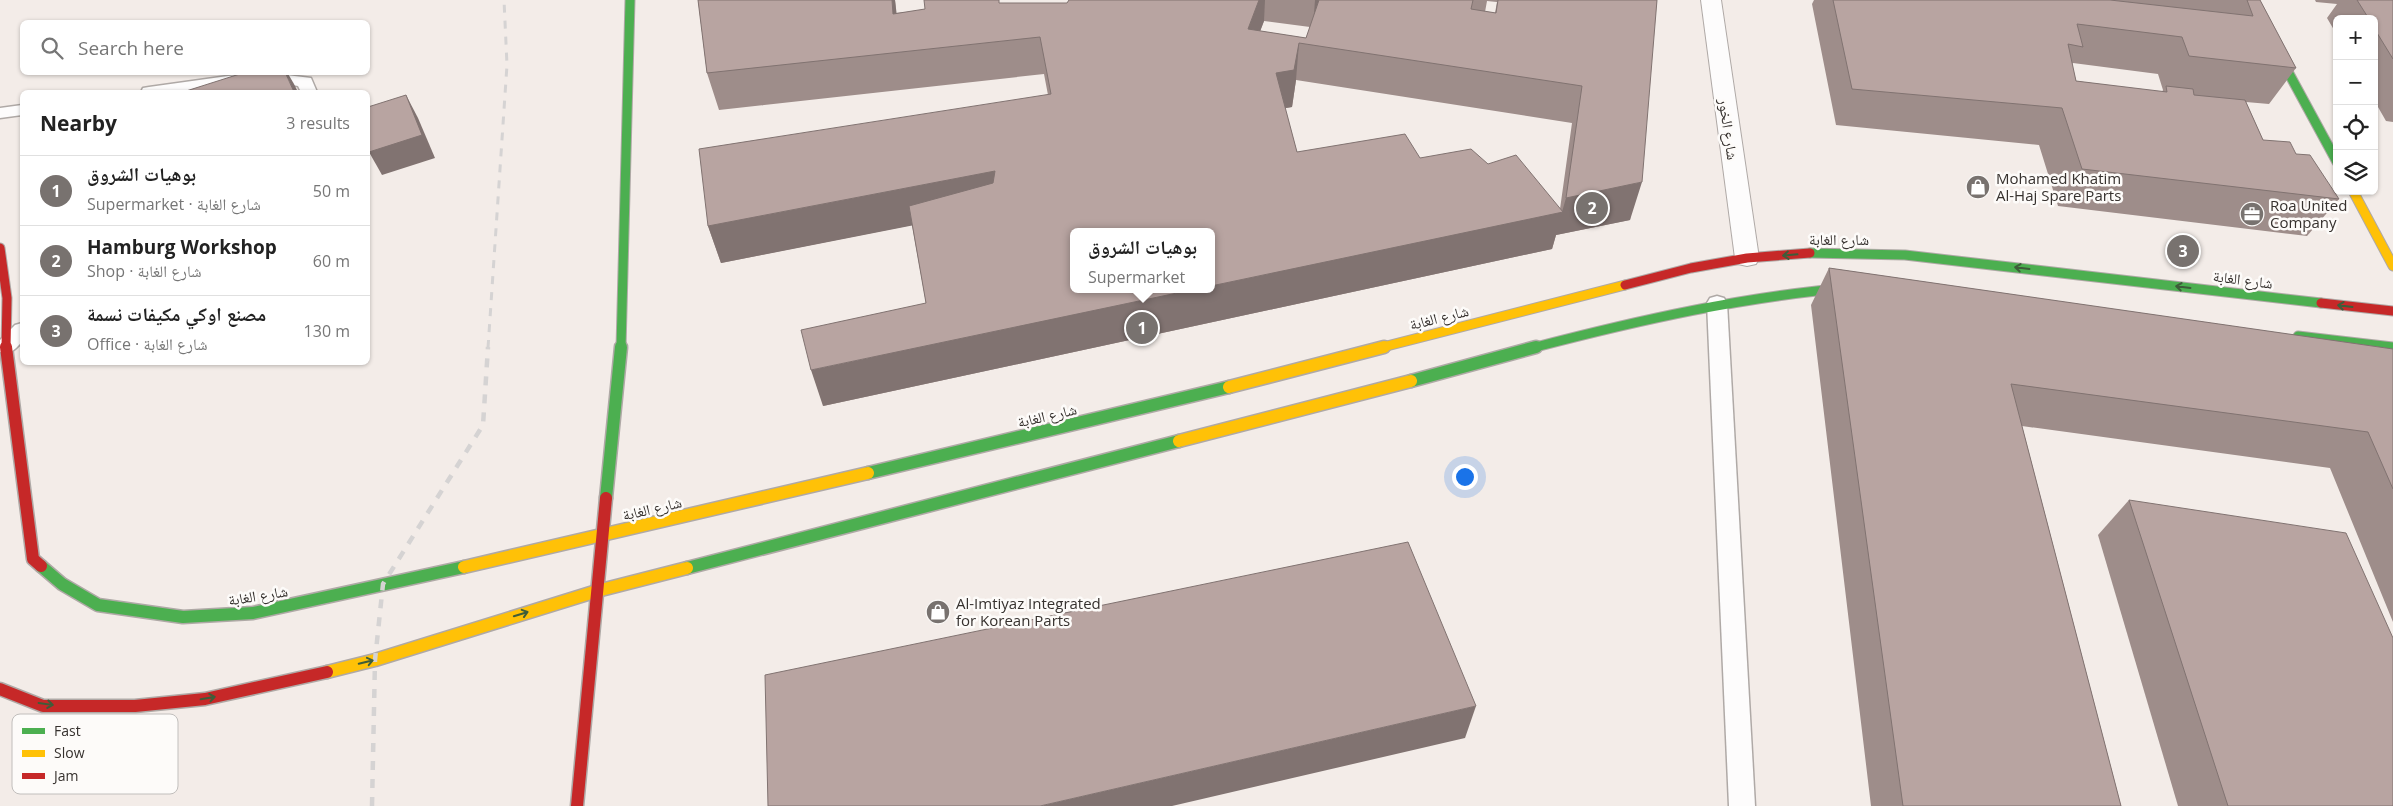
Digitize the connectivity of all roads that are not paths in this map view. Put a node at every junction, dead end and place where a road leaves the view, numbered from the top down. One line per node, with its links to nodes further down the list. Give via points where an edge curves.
1 (630, 0): 20 (main road, via 622,336)
2 (1711, 0): 11 (street, شارع الخور)
3 (2249, 0): 8 (main road)
4 (165, 90): 5 (lane, via 263,77 305,82)
5 (308, 90)
6 (20, 110): 7 (lane)
7 (0, 113)
8 (2333, 155)
9 (2354, 195): 12 (main road)
10 (0, 248): 18 (main road, شارع الغابة, via 7,298)
11 (1747, 258): 15 (main road, شارع الغابة, one-way to 11, via 1905,255 1830,252); 20 (main road, شارع الغابة, via 1691,268 1189,397)
12 (2393, 266)
13 (1867, 287): 14 (main road, via 1816,288)
14 (1717, 303): 21 (main road); 24 (lane)
15 (2393, 311)
16 (20, 332): 18 (lane)
17 (2285, 334): 19 (main road)
18 (6, 346): 20 (main road, شارع الغابة, via 33,559 62,584 98,605 183,617 253,613)
19 (2393, 348)
20 (602, 535): 21 (main road)
21 (597, 591): 22 (main road, one-way to 21, via 43,706 134,706 205,699 375,660); 23 (main road)
22 (0, 689)
23 (577, 806)
24 (1742, 806)

